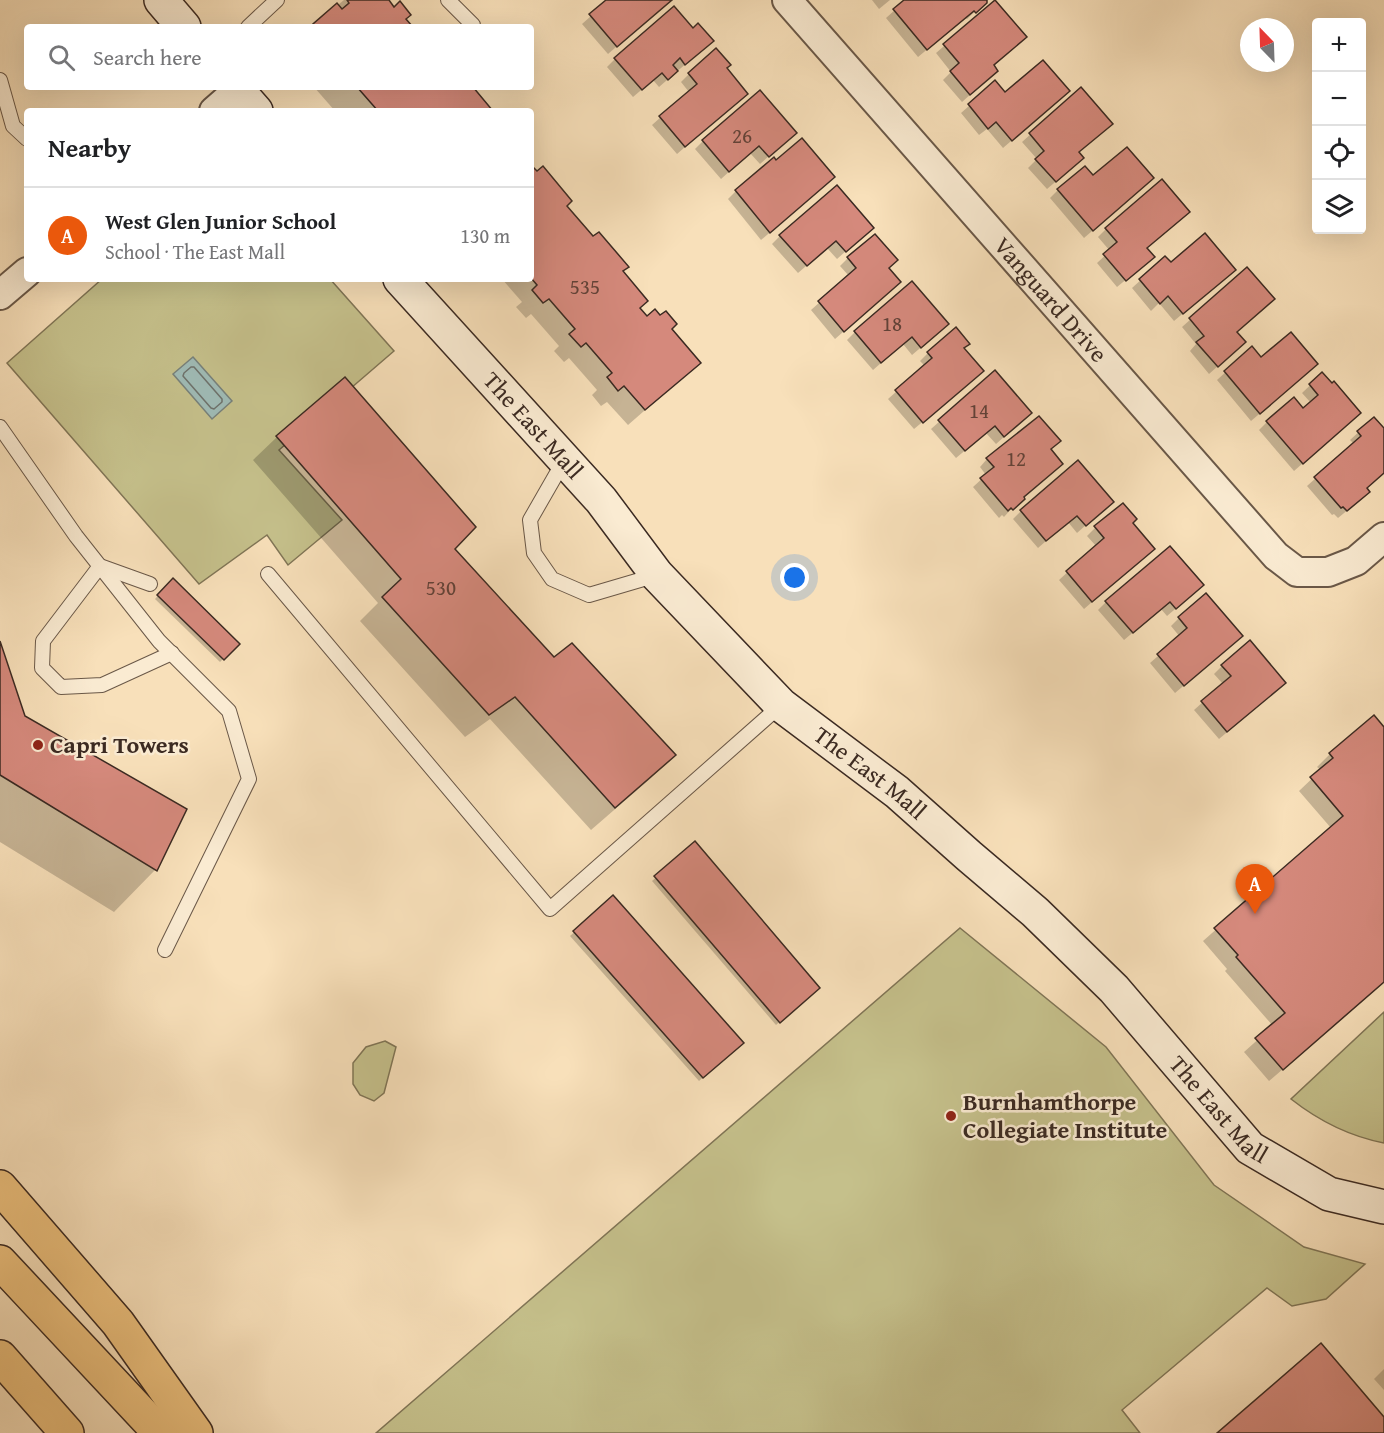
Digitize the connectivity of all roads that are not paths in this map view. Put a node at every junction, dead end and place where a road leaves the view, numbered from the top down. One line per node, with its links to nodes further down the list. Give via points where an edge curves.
1 (161, 0): 5 (main road)
2 (278, 0): 6 (lane)
3 (448, 0): 7 (lane)
4 (787, 0): 16 (street, Vanguard Drive, via 1276,556 1297,572 1328,572 1356,561)
5 (181, 24)
6 (251, 24)
7 (472, 24)
8 (0, 80): 9 (lane)
9 (7, 129): 10 (lane)
10 (24, 138)
11 (24, 275): 13 (street)
12 (403, 282): 15 (main road, The East Mall)
13 (0, 295)
14 (0, 427): 17 (lane)
15 (565, 459): 19 (main road, The East Mall); 19 (lane, via 530,520 534,553 552,579 589,595)
16 (1384, 537)
17 (100, 566): 20 (lane); 21 (lane); 21 (lane, via 43,641 42,668 61,687 102,685)
18 (267, 574): 22 (lane, via 550,909)
19 (657, 575): 22 (main road, The East Mall)
20 (150, 584)
21 (172, 653): 23 (lane, via 229,711 249,779)
22 (782, 705): 25 (main road, The East Mall, via 897,792 1035,912 1114,989 1250,1148 1329,1194)
23 (165, 950)
24 (0, 1187): 30 (highway, via 118,1323)
25 (1384, 1207)
26 (0, 1262): 29 (highway)
27 (0, 1357): 28 (highway)
28 (67, 1433)
29 (160, 1433)
30 (196, 1433)

